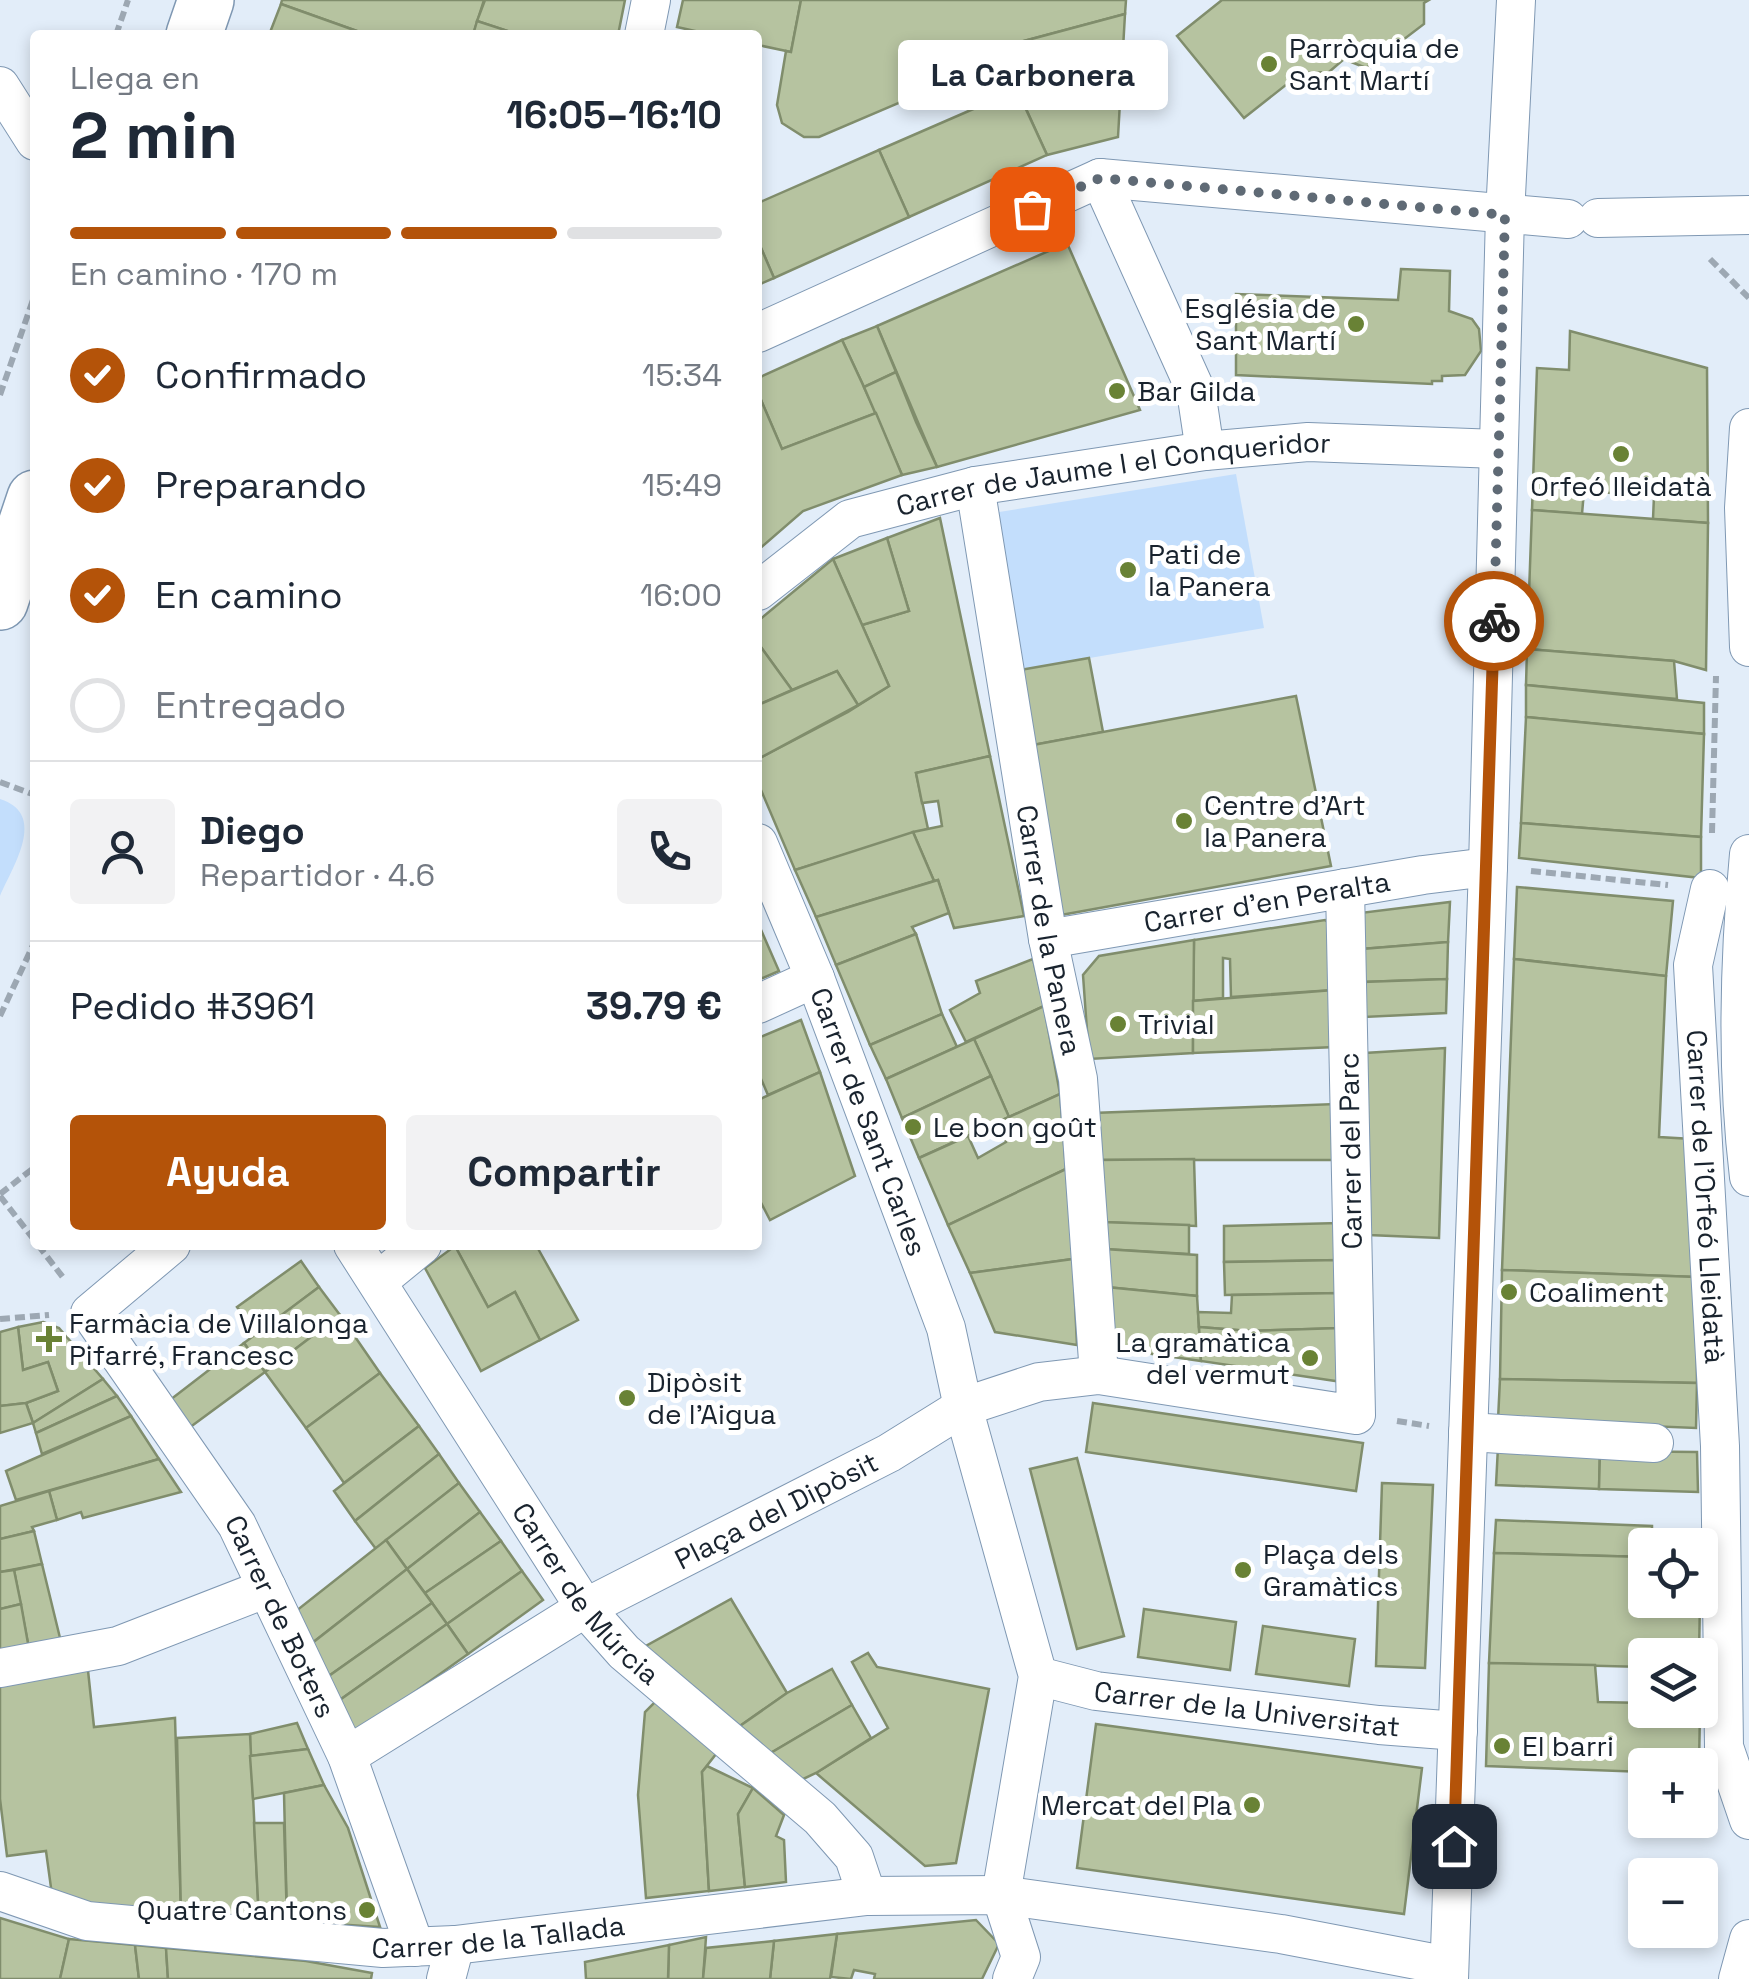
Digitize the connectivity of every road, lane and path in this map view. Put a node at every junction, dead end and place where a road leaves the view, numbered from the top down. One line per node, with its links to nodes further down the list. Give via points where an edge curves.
1 (128, 0): 5 (path)
2 (206, 0): 6 (main road)
3 (651, 0): 7 (street)
4 (1516, 0): 12 (street)
5 (118, 30)
6 (196, 30)
7 (645, 30)
8 (0, 86): 9 (street)
9 (30, 133)
10 (1100, 178): 12 (street); 14 (street); 18 (street, via 1196,391)
11 (1749, 214): 12 (street)
12 (1505, 215): 17 (street)
13 (30, 308): 15 (path)
14 (762, 332)
15 (0, 395)
16 (1749, 428): 23 (street)
17 (1498, 449): 18 (street, Carrer de Jaume I el Conqueridor, via 1308,442); 28 (street)
18 (1205, 451): 19 (street, Carrer de Jaume I el Conqueridor)
19 (975, 486): 21 (street, Carrer de Jaume I el Conqueridor, via 850,519); 31 (street, Carrer de la Panera)
20 (30, 513): 22 (main road)
21 (762, 589)
22 (0, 602)
23 (1733, 654): 30 (path)
24 (0, 782): 25 (path)
25 (30, 792)
26 (762, 852): 33 (street, Carrer de Sant Carles)
27 (1749, 854): 37 (street, via 1740,1101)
28 (1488, 867): 29 (street, Carrer d'en Peralta); 30 (path); 47 (street)
29 (1345, 888): 31 (street, Carrer d'en Peralta); 46 (street, Carrer del Parc)
30 (1710, 889): 55 (street, Carrer de l'Orfeó Lleidatà, via 1693,965 1720,1446 1724,1746)
31 (1048, 939): 44 (street, Carrer de la Panera, via 1078,1079)
32 (30, 952): 35 (path)
33 (815, 978): 34 (street); 45 (street, Carrer de Sant Carles, via 946,1328)
34 (762, 1002)
35 (0, 1016)
36 (30, 1171): 38 (path)
37 (1749, 1177)
38 (0, 1195): 39 (path)
39 (30, 1234)
40 (165, 1250): 49 (street, Carrer de Boters, via 90,1312 238,1525)
41 (356, 1250): 43 (street, Carrer de Múrcia)
42 (416, 1250): 43 (street)
43 (378, 1281): 50 (street, Carrer de Múrcia)
44 (1099, 1375): 45 (street, via 1039,1382); 46 (street)
45 (963, 1407): 50 (street, Plaça del Dipòsit, via 889,1453); 52 (street)
46 (1356, 1415): 47 (path)
47 (1468, 1432): 48 (street); 53 (street)
48 (1654, 1443)
49 (267, 1588): 51 (street, via 118,1646); 54 (street, Carrer de Boters)
50 (585, 1608): 54 (street, Plaça del Dipòsit); 57 (street, Carrer de Múrcia, via 624,1652 820,1818 854,1857)
51 (0, 1668)
52 (1038, 1676): 53 (street, Carrer de la Universitat, via 1096,1691); 58 (street)
53 (1458, 1730): 62 (street)
54 (347, 1756): 60 (street, Carrer de Boters)
55 (1749, 1820)
56 (0, 1892): 60 (street, Carrer de la Tallada, via 86,1921)
57 (868, 1896): 58 (street, Carrer de la Tallada); 61 (street, Carrer de la Tallada)
58 (1001, 1896): 62 (street, via 1281,1934); 63 (street, via 1021,1957)
59 (1749, 1939): 64 (street)
60 (415, 1948): 61 (street, Carrer de la Tallada)
61 (450, 1962)
62 (1448, 1973)
63 (1012, 1979)
64 (1738, 1979)

